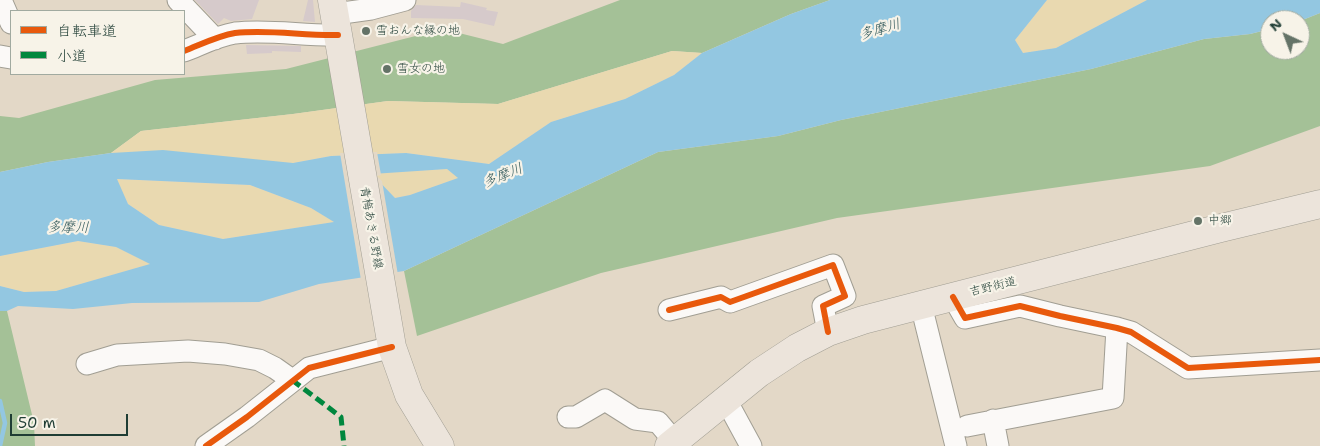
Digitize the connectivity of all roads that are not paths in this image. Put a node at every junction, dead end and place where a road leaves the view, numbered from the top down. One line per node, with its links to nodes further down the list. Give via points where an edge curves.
1 (0, 0): 4 (street)
2 (178, 0): 6 (street)
3 (405, 0): 5 (street)
4 (10, 21)
5 (337, 24): 6 (street, via 310,35 268,32); 14 (main road, 青梅あきる野線)
6 (215, 39): 7 (street)
7 (185, 51)
8 (1320, 204): 9 (main road, 吉野街道)
9 (953, 297): 10 (main road, 吉野街道); 12 (street, via 965,318 1020,306)
10 (921, 305): 13 (main road, 吉野街道); 26 (street)
11 (669, 310): 13 (street, via 721,297 730,302 833,265 845,296 823,306)
12 (1117, 328): 15 (street, via 1131,332 1188,368); 20 (street, via 1113,398)
13 (828, 332): 18 (main road, 吉野街道, via 759,373)
14 (392, 347): 17 (street, via 308,368); 24 (main road, 青梅あきる野線, via 409,395)
15 (1320, 360)
16 (87, 364): 17 (street, via 117,355 188,351 259,360)
17 (292, 380): 23 (street)
18 (726, 400): 22 (main road, 吉野街道); 25 (street)
19 (568, 418): 22 (street, via 576,417 605,400 635,419 658,422)
20 (993, 420): 21 (street); 27 (street)
21 (967, 426)
22 (671, 444)
23 (206, 446)
24 (440, 446)
25 (751, 446)
26 (956, 446)
27 (998, 446)

